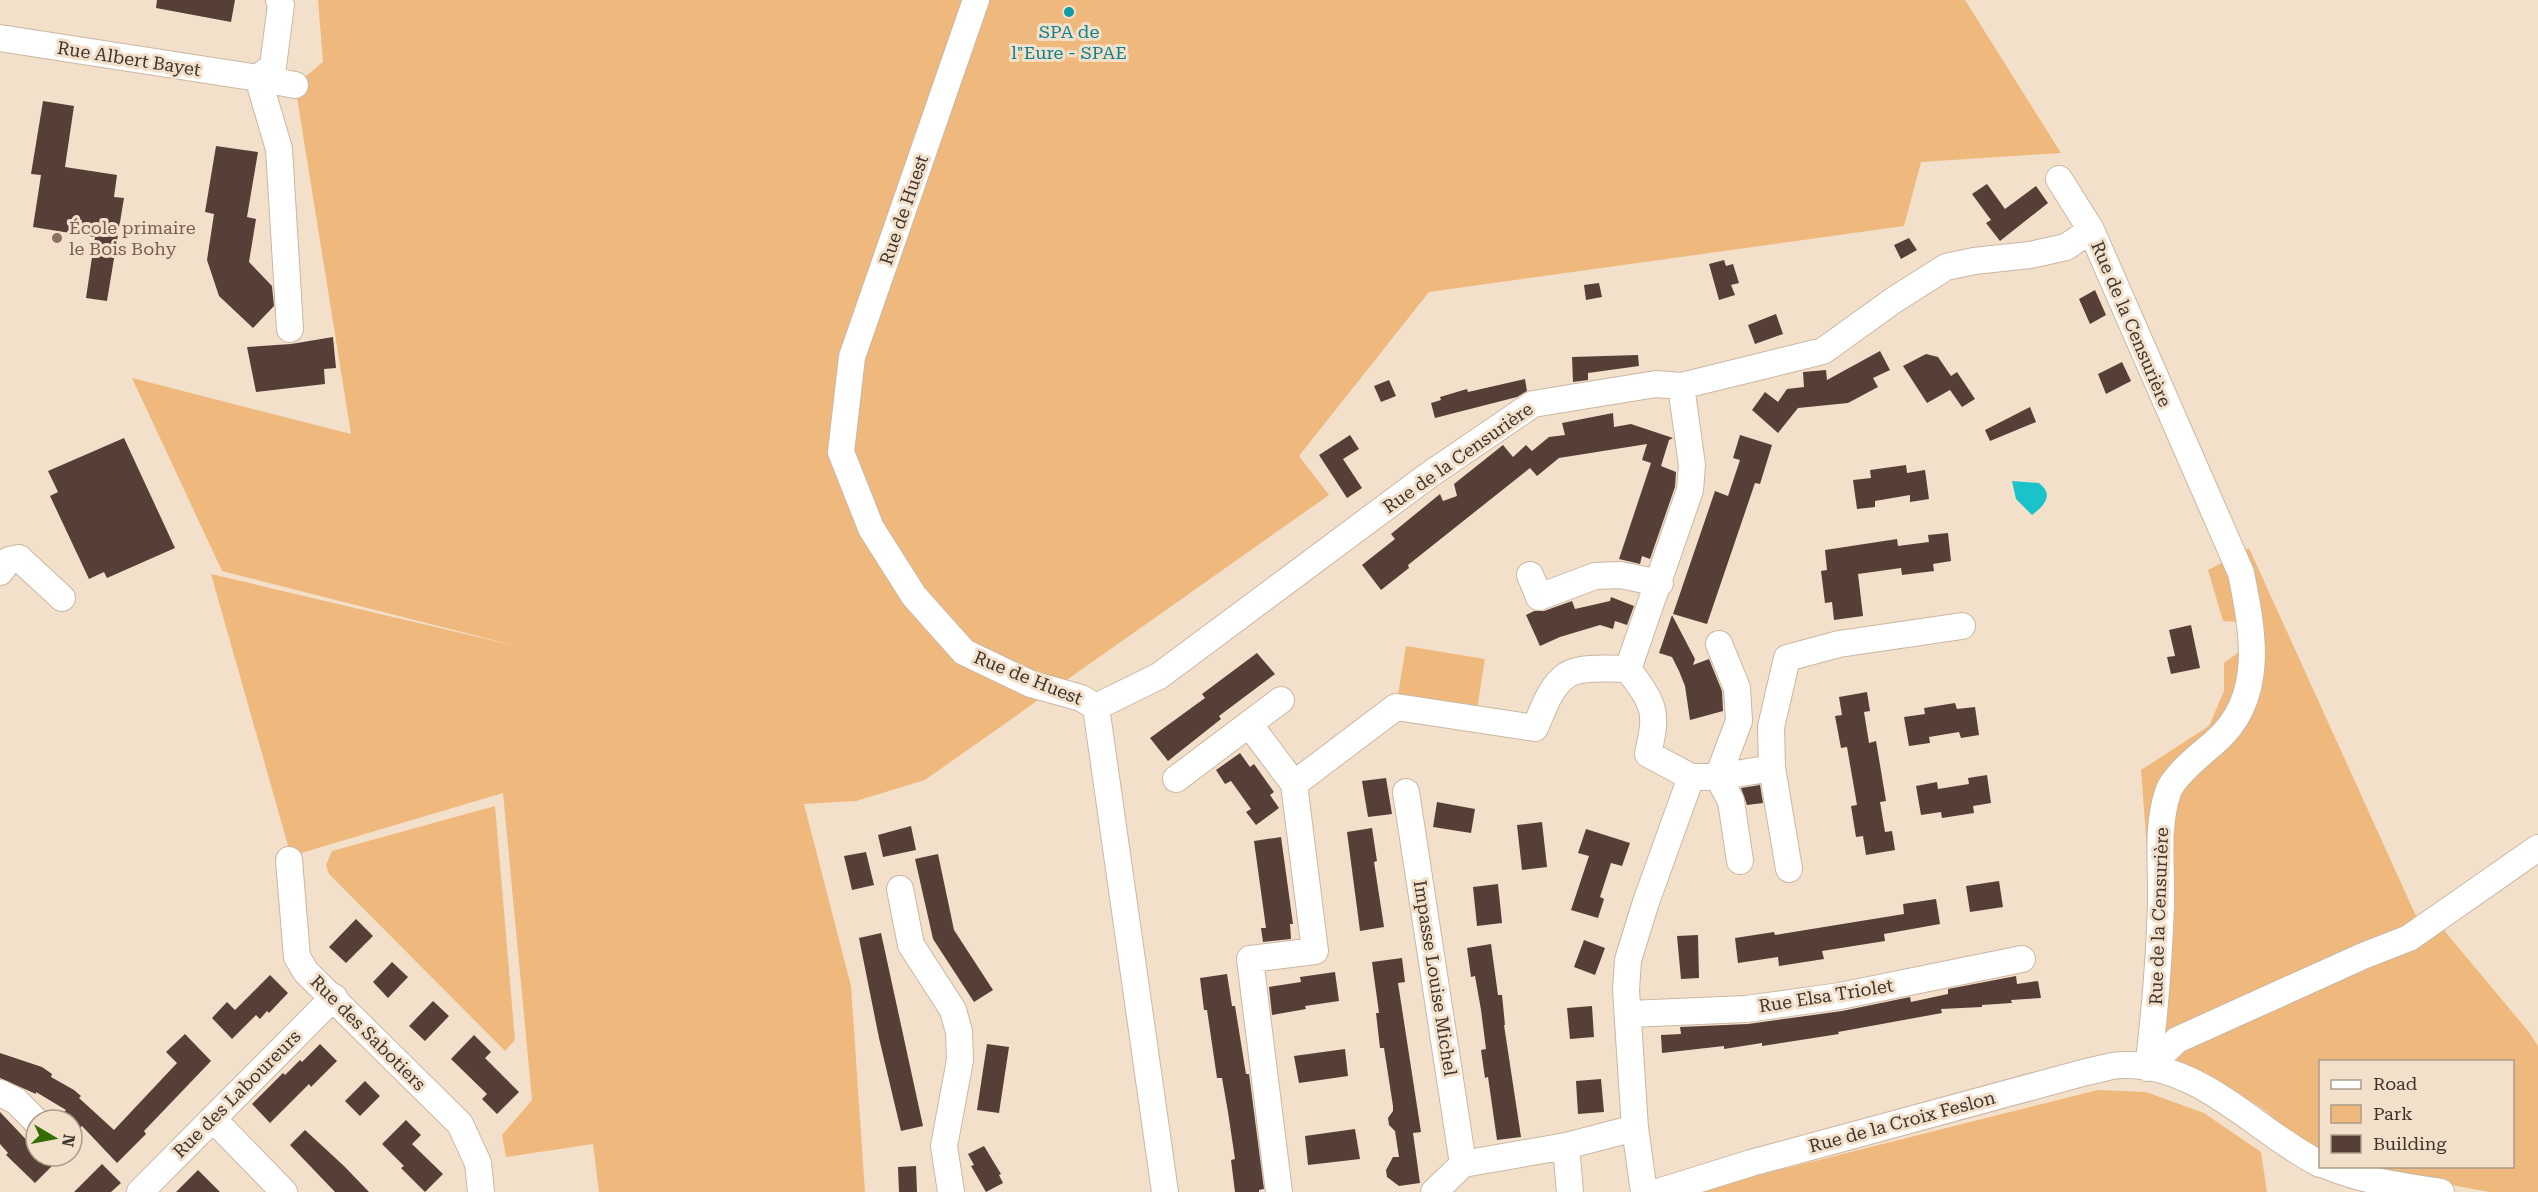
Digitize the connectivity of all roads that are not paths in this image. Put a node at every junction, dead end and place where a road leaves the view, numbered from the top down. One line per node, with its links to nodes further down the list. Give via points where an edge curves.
1 (279, 0): 4 (street, via 273,66)
2 (976, 0): 18 (street, Rue de Huest, via 852,357 841,452 871,528 914,596 964,652 1031,684 1081,698)
3 (0, 38): 4 (street, Rue Albert Bayet)
4 (258, 78): 5 (street, Rue Albert Bayet); 8 (street, via 279,149)
5 (295, 85)
6 (2059, 179): 7 (street)
7 (2091, 230): 9 (street, Rue de la Censurière, via 2066,247 1946,267 1822,351); 34 (street, Rue de la Censurière, via 2241,573 2250,624 2252,666 2247,697 2229,730 2191,763 2169,789 2160,831 2159,979)
8 (290, 329)
9 (1682, 386): 12 (street, via 1692,465 1690,490); 18 (street, Rue de la Censurière, via 1656,384 1533,404 1429,475 1159,676)
10 (0, 572): 13 (street, via 9,560 18,558)
11 (1530, 575): 12 (street, via 1539,597 1595,576 1620,575)
12 (1660, 583): 16 (street)
13 (62, 598)
14 (1962, 626): 20 (street, via 1839,644 1787,658 1771,727)
15 (1719, 644): 22 (street, via 1737,688 1739,721)
16 (1628, 669): 21 (street, via 1652,705 1654,726 1648,754); 24 (street, via 1599,668 1567,674 1547,697 1535,728 1396,707)
17 (1281, 700): 19 (street)
18 (1096, 707): 47 (street, Rue de Huest)
19 (1249, 724): 23 (street); 24 (street)
20 (1772, 768): 22 (street); 29 (street)
21 (1691, 777): 22 (street); 33 (street, via 1628,960)
22 (1718, 777): 28 (street, via 1731,801)
23 (1176, 779)
24 (1294, 784): 48 (street, via 1315,951 1250,959)
25 (1406, 792): 41 (street, Impasse Louise Michel)
26 (2538, 848): 34 (street, via 2409,938 2176,1040)
27 (289, 860): 32 (street, Rue des Sabotiers, via 297,957 306,972)
28 (1740, 861)
29 (1789, 869)
30 (900, 889): 46 (street, via 911,945 953,1010 959,1032 960,1060 944,1146)
31 (2022, 959): 33 (street, Rue Elsa Triolet, via 1840,996 1746,1009)
32 (334, 997): 37 (street, Rue des Laboureurs); 45 (street, Rue des Sabotiers, via 460,1124 478,1164)
33 (1629, 1014): 38 (street)
34 (2148, 1068): 40 (street, Rue de la Croix Feslon, via 2216,1093); 52 (street, Rue de la Croix Feslon, via 2122,1065 2086,1072)
35 (0, 1093): 36 (street)
36 (24, 1109)
37 (213, 1119): 43 (street, Rue des Laboureurs); 44 (street)
38 (1635, 1128): 39 (street); 51 (street)
39 (1566, 1146): 41 (street); 50 (street)
40 (2319, 1163)
41 (1463, 1164): 49 (street)
42 (2330, 1168): 53 (street, via 2378,1182)
43 (140, 1192)
44 (284, 1192)
45 (481, 1192)
46 (951, 1192)
47 (1166, 1192)
48 (1279, 1192)
49 (1434, 1192)
50 (1570, 1192)
51 (1644, 1192)
52 (1658, 1192)
53 (2441, 1192)

